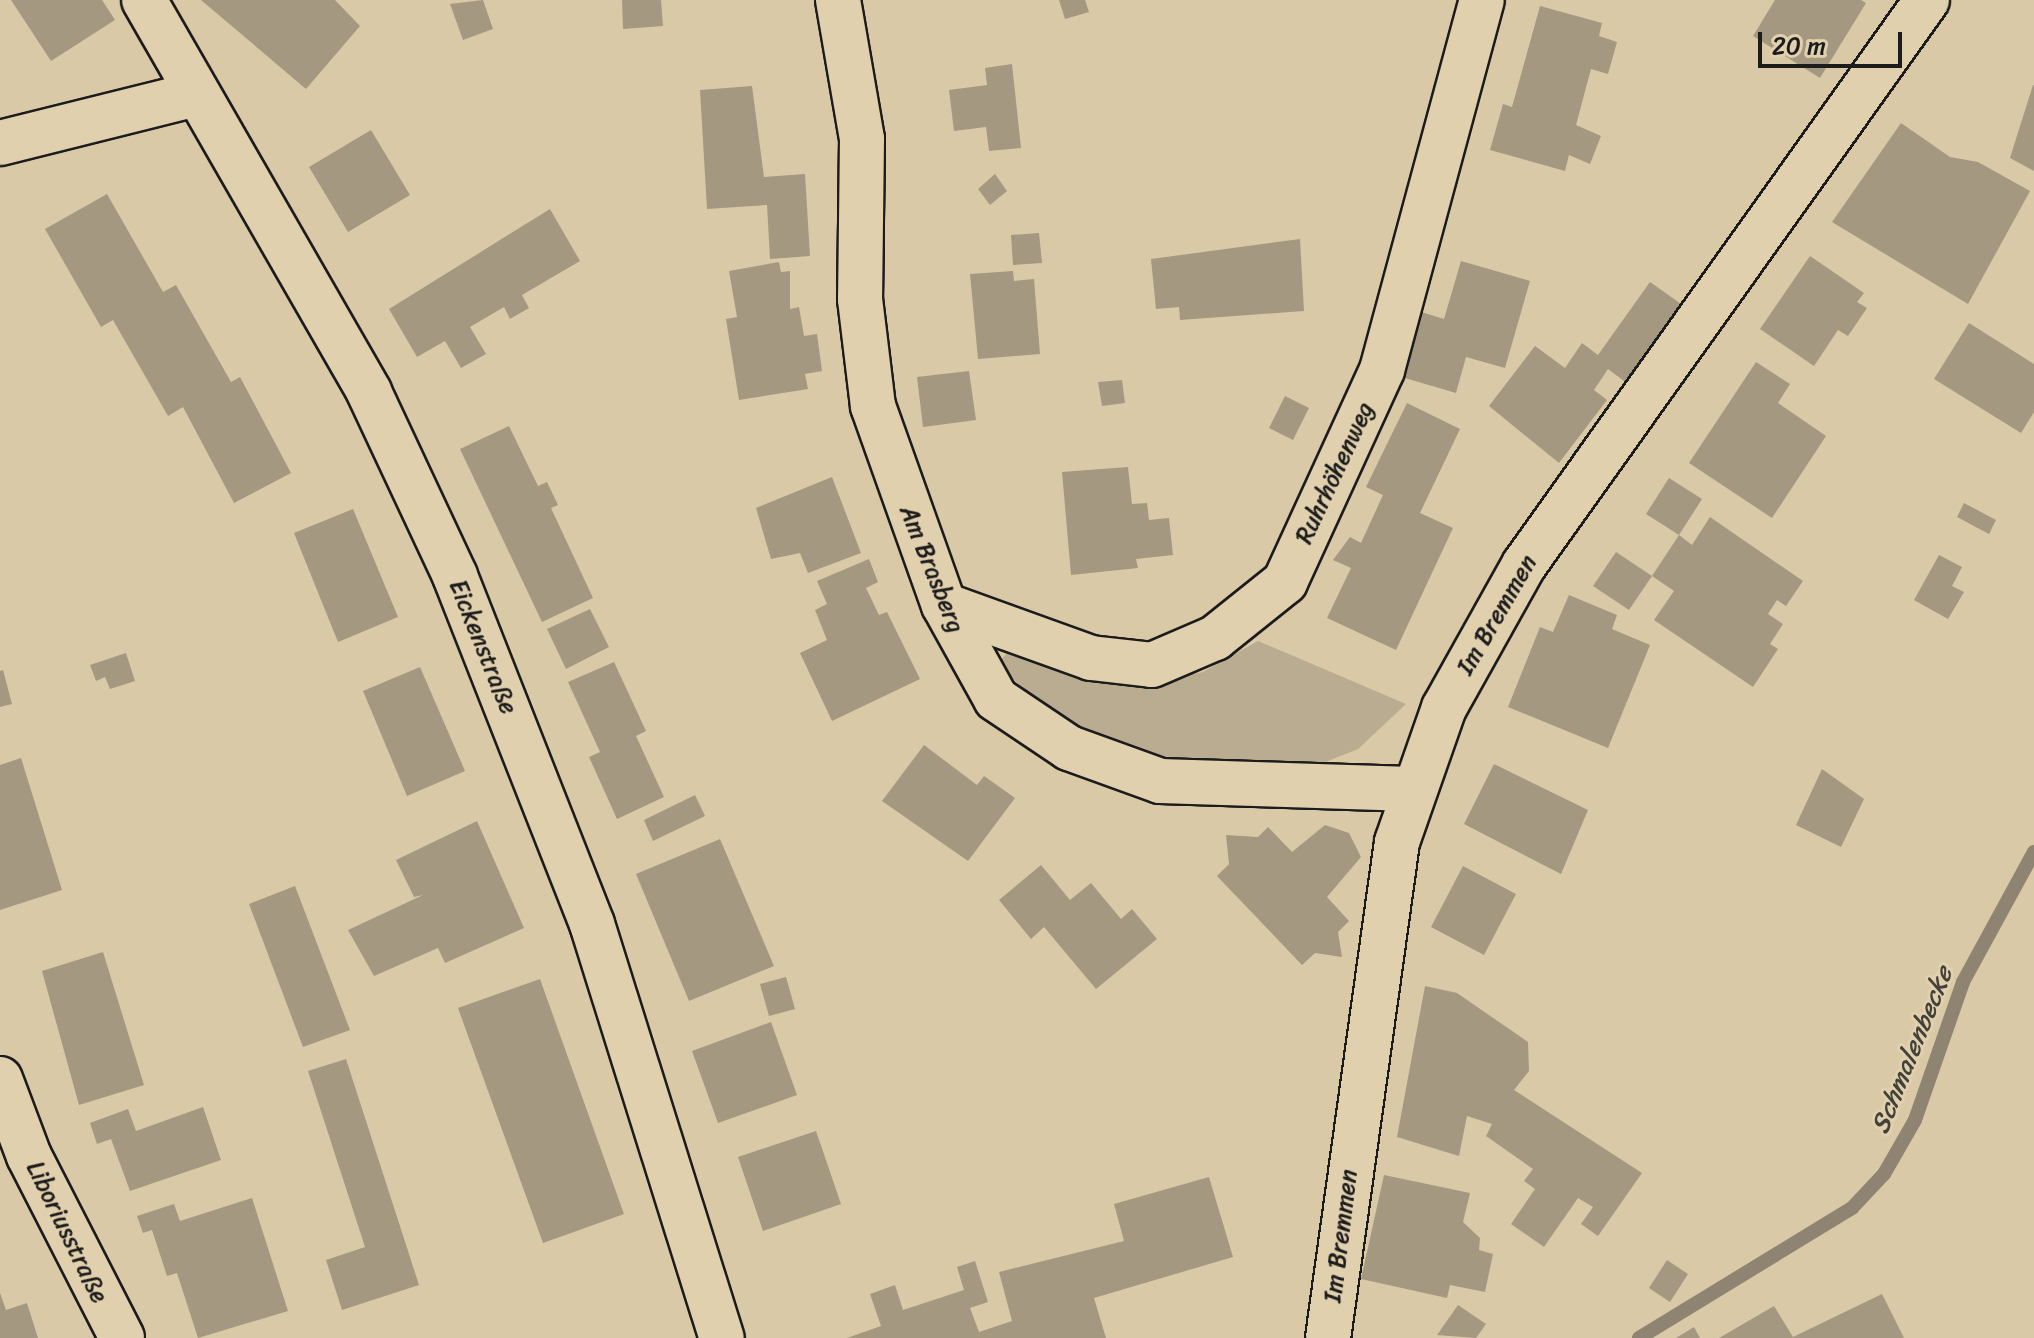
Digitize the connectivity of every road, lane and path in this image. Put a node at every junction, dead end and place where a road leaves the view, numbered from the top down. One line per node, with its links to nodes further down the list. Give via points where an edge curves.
1 (144, 0): 5 (street, Eickenstraße)
2 (838, 0): 7 (street, Am Brasberg, via 862,139 860,299 873,406)
3 (1482, 0): 7 (street, Ruhrhöhenweg, via 1382,370 1285,582 1215,638 1152,665 1091,658)
4 (1927, 0): 8 (street, Im Bremmen, via 1524,565 1444,708)
5 (192, 95): 6 (street); 11 (street, Eickenstraße, via 369,392 455,576 592,924)
6 (0, 143)
7 (944, 605): 8 (street, Am Brasberg, via 996,699 1031,727 1116,767 1206,785)
8 (1412, 789): 12 (street, Im Bremmen, via 1380,947)
9 (0, 1079): 10 (street, Liboriusstraße, via 29,1156)
10 (122, 1338)
11 (722, 1338)
12 (1328, 1338)

